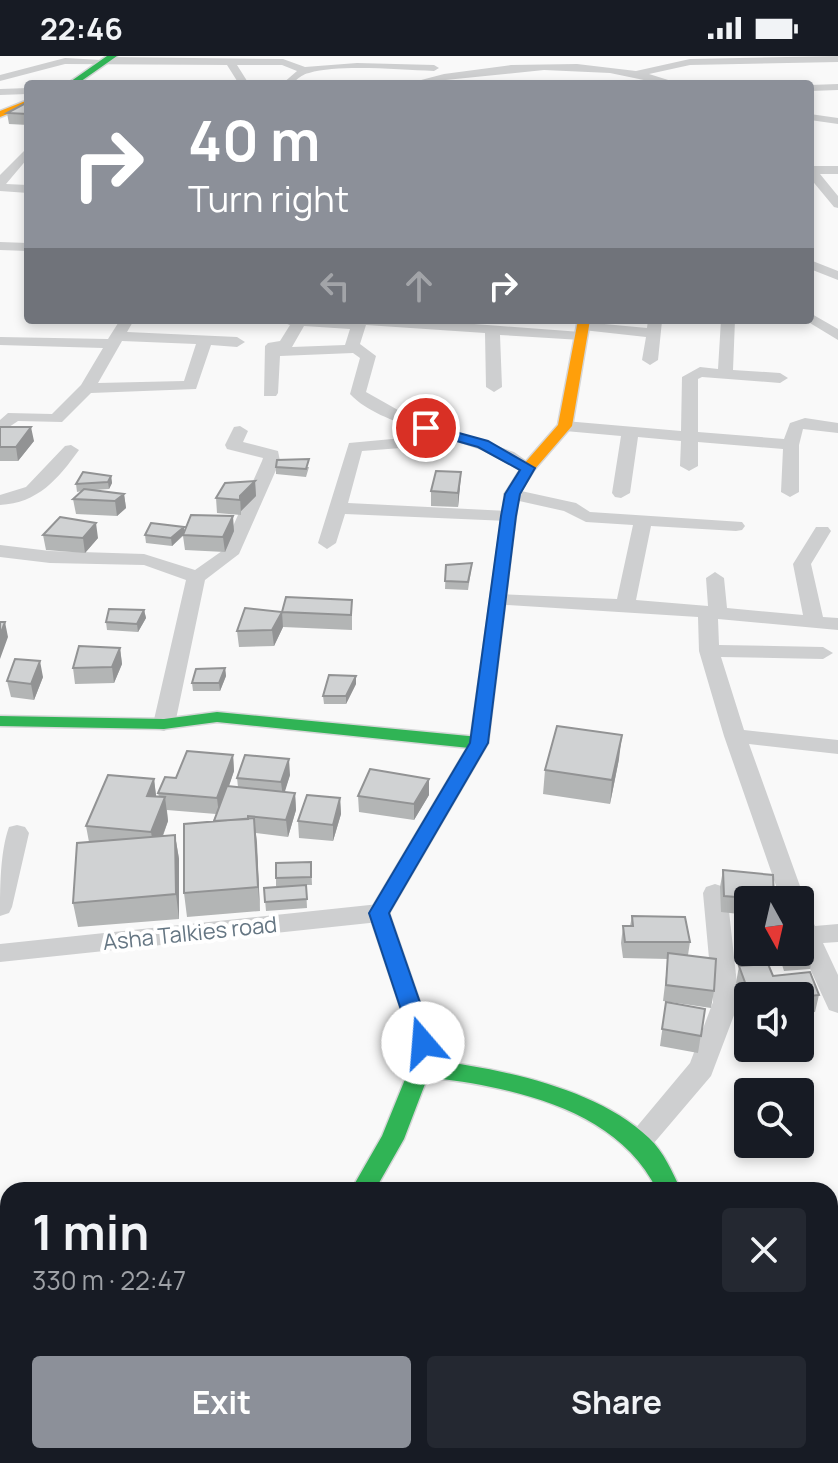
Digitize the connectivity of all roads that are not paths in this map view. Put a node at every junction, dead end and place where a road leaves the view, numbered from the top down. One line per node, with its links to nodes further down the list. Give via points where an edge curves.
1 (428, 56): 12 (street)
2 (462, 59): 10 (street)
3 (838, 59): 11 (street, via 822,64 690,62)
4 (108, 60): 7 (street); 13 (street, via 65,61); 14 (main road)
5 (357, 61): 9 (street); 12 (street)
6 (556, 61): 10 (street); 11 (street); 20 (street)
7 (230, 62): 8 (street); 15 (street)
8 (301, 64): 9 (street)
9 (330, 69): 16 (street); 17 (street)
10 (478, 71): 19 (street)
11 (638, 73): 21 (street)
12 (435, 74): 18 (street); 19 (street)
13 (0, 78)
14 (77, 80)
15 (241, 80)
16 (334, 80)
17 (393, 80)
18 (412, 80)
19 (458, 80)
20 (563, 80)
21 (662, 80)
22 (838, 87): 23 (street)
23 (814, 88)
24 (24, 91): 25 (street)
25 (0, 92)
26 (24, 105): 27 (main road)
27 (0, 114)
28 (814, 118): 29 (street)
29 (838, 121)
30 (24, 156): 34 (street)
31 (814, 170): 32 (street)
32 (838, 170)
33 (814, 175): 36 (street)
34 (0, 185): 35 (street)
35 (24, 188)
36 (838, 204)
37 (0, 246): 38 (street)
38 (24, 247)
39 (814, 266): 40 (street)
40 (838, 276)
41 (814, 320): 51 (street)
42 (125, 324): 52 (street)
43 (297, 324): 57 (street, via 285,346 273,346)
44 (344, 324): 47 (street)
45 (419, 324): 50 (street)
46 (728, 324): 59 (street)
47 (359, 325): 56 (street)
48 (655, 326): 49 (street); 58 (street)
49 (583, 327): 50 (street); 64 (main road)
50 (492, 329): 61 (street)
51 (838, 336)
52 (116, 340): 53 (street); 54 (street); 62 (street)
53 (0, 341)
54 (204, 342): 55 (street); 62 (street, via 190,386)
55 (237, 342)
56 (353, 349): 57 (street); 66 (street, via 368,356 358,394)
57 (273, 352): 63 (street)
58 (650, 360)
59 (725, 374): 60 (street); 70 (street, via 700,372 690,377)
60 (780, 378)
61 (494, 387)
62 (87, 388): 65 (street, via 56,419 14,416)
63 (270, 393)
64 (565, 426): 69 (street); 74 (main road)
65 (0, 428)
66 (426, 428): 74 (street, via 483,444); 79 (street, via 408,443 355,447)
67 (838, 428): 71 (street, via 801,423)
68 (240, 431): 86 (street, via 233,445 265,451 271,461 230,554)
69 (630, 432): 70 (street); 76 (street)
70 (689, 436): 71 (street); 73 (street)
71 (791, 445): 75 (street)
72 (71, 450): 78 (street, via 40,488)
73 (689, 466)
74 (528, 468): 77 (main road)
75 (790, 492)
76 (621, 493)
77 (512, 494): 80 (main road); 81 (street, via 570,507 586,517)
78 (0, 500)
79 (339, 508): 80 (street); 84 (street)
80 (508, 516): 88 (main road)
81 (643, 520): 82 (street); 89 (street)
82 (736, 526)
83 (822, 531): 91 (street, via 802,564)
84 (327, 543)
85 (0, 551): 86 (street, via 128,558 179,567)
86 (196, 578): 96 (street)
87 (715, 578): 90 (street)
88 (499, 600): 89 (street); 98 (main road)
89 (625, 605): 90 (street)
90 (713, 613): 91 (street); 93 (street)
91 (814, 622): 92 (street)
92 (838, 624)
93 (709, 651): 94 (street); 97 (street)
94 (823, 653)
95 (0, 721): 96 (main road)
96 (164, 724): 98 (main road, via 217,717)
97 (735, 736): 99 (street); 101 (street)
98 (479, 743): 104 (main road)
99 (838, 747)
100 (17, 833): 103 (street)
101 (788, 886)
102 (715, 893): 111 (street, via 726,1002 701,1068)
103 (0, 907)
104 (379, 913): 108 (street, Asha Talkies road); 110 (main road)
105 (814, 930): 106 (street)
106 (838, 933)
107 (814, 952): 109 (street)
108 (0, 953)
109 (838, 1003)
110 (432, 1069): 111 (main road, via 498,1080 556,1099); 112 (main road, via 416,1078 392,1139)
111 (638, 1142): 113 (main road)
112 (368, 1182)
113 (665, 1182)

